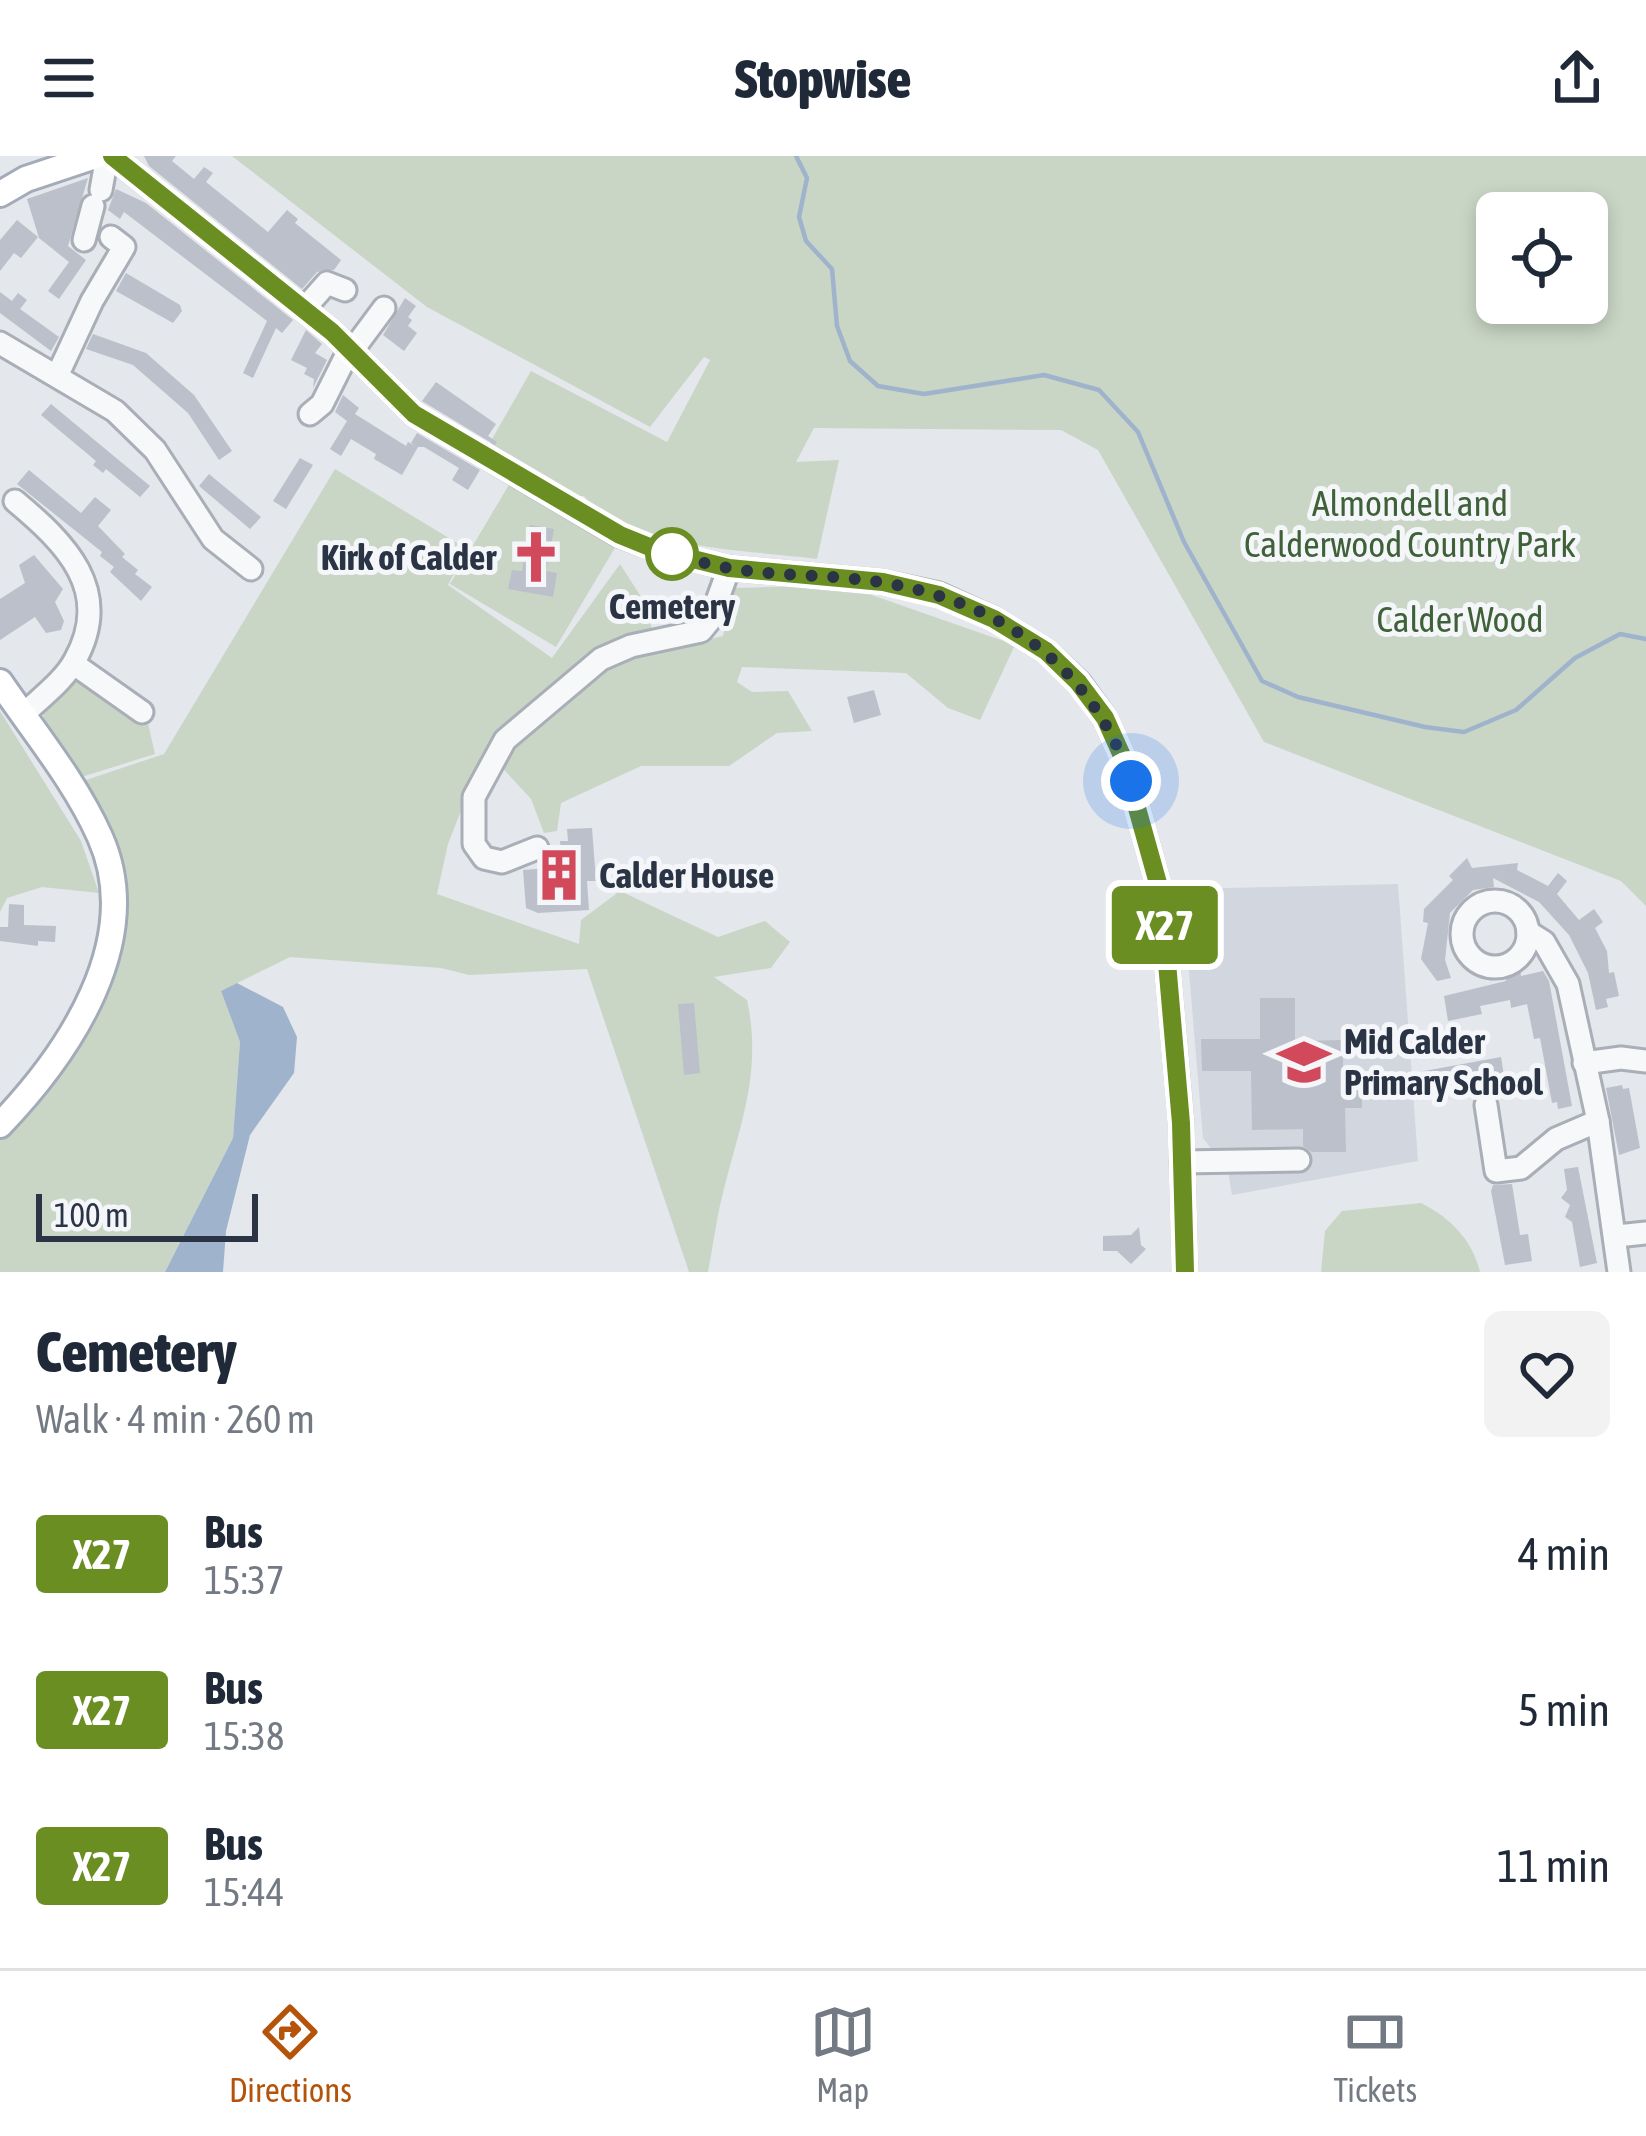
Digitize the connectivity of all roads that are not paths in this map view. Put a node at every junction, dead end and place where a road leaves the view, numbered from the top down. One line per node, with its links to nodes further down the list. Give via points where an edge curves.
1 (94, 156): 3 (main road)
2 (110, 156): 4 (street); 8 (street)
3 (0, 194)
4 (84, 240)
5 (122, 246): 11 (street, via 84,296)
6 (345, 290): 8 (street, via 327,283)
7 (384, 308): 10 (street)
8 (304, 309): 10 (street)
9 (0, 343): 11 (street)
10 (351, 350): 12 (street); 14 (street, via 414,414 585,516 657,550)
11 (58, 374): 15 (street, via 116,411 155,450 213,539)
12 (310, 414)
13 (20, 512): 16 (street, via 74,557 87,593 87,631)
14 (729, 568): 20 (street, via 701,631 601,658 505,740 474,797 474,844 484,858 502,862); 28 (street, via 939,595 1046,651 1078,682 1123,758 1161,894)
15 (251, 569)
16 (74, 664): 18 (street); 19 (street)
17 (0, 682): 19 (main road)
18 (142, 712)
19 (23, 715): 26 (main road, via 100,838 115,903 100,974 73,1031)
20 (536, 848)
21 (1528, 932): 23 (street, via 1544,941 1568,984)
22 (1646, 1061): 23 (street)
23 (1583, 1063): 25 (street)
24 (1486, 1105): 25 (street, via 1496,1172 1521,1168 1556,1139)
25 (1598, 1121): 30 (street)
26 (0, 1125)
27 (1298, 1160): 28 (street)
28 (1182, 1162): 31 (street)
29 (1646, 1233): 30 (street)
30 (1617, 1236): 32 (street)
31 (1185, 1272)
32 (1619, 1272)

